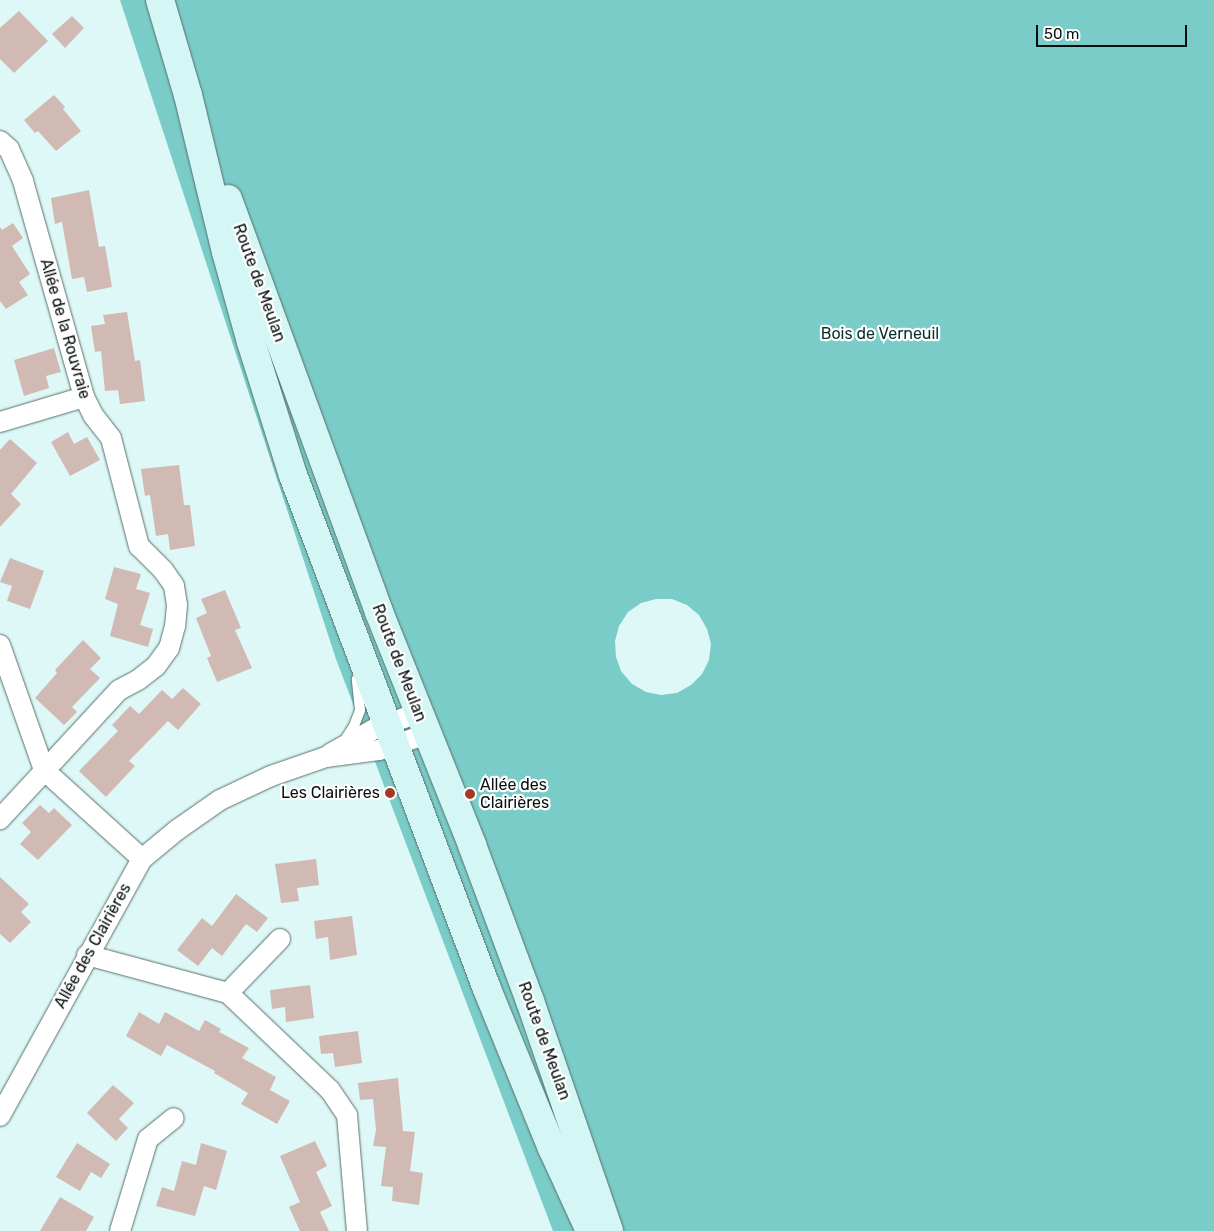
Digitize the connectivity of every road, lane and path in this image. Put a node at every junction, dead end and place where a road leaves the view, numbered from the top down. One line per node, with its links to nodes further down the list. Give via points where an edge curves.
1 (160, 0): 2 (main road, Route de Meulan)
2 (188, 95): 6 (main road, Route de Meulan, via 226,252 272,416); 8 (main road, Route de Meulan)
3 (0, 141): 4 (street, Allée de la Rouvraie, via 9,149 23,181)
4 (84, 397): 5 (street); 11 (street, Allée de la Rouvraie, via 92,415 111,438 139,546 174,586 177,605 175,626 168,648 156,666 119,690)
5 (0, 422)
6 (338, 597): 9 (main road, Route de Meulan); 10 (lane, via 361,702 354,726)
7 (0, 645): 11 (street)
8 (423, 723): 9 (street, Allée des Clairières); 22 (main road, Route de Meulan, via 530,1001)
9 (390, 734): 10 (street, Allée des Clairières); 21 (main road, Route de Meulan, via 518,1067)
10 (332, 753): 13 (street, Allée des Clairières, via 220,800)
11 (44, 770): 12 (street, Allée de la Rouvraie); 13 (street)
12 (0, 819)
13 (142, 859): 15 (street, Allée des Clairières)
14 (280, 939): 16 (street)
15 (87, 955): 16 (street); 17 (street, Allée des Clairières)
16 (228, 994): 20 (street, via 330,1090 347,1115)
17 (0, 1116)
18 (174, 1118): 19 (street, via 148,1139)
19 (120, 1231)
20 (357, 1231)
21 (590, 1231)
22 (609, 1231)

